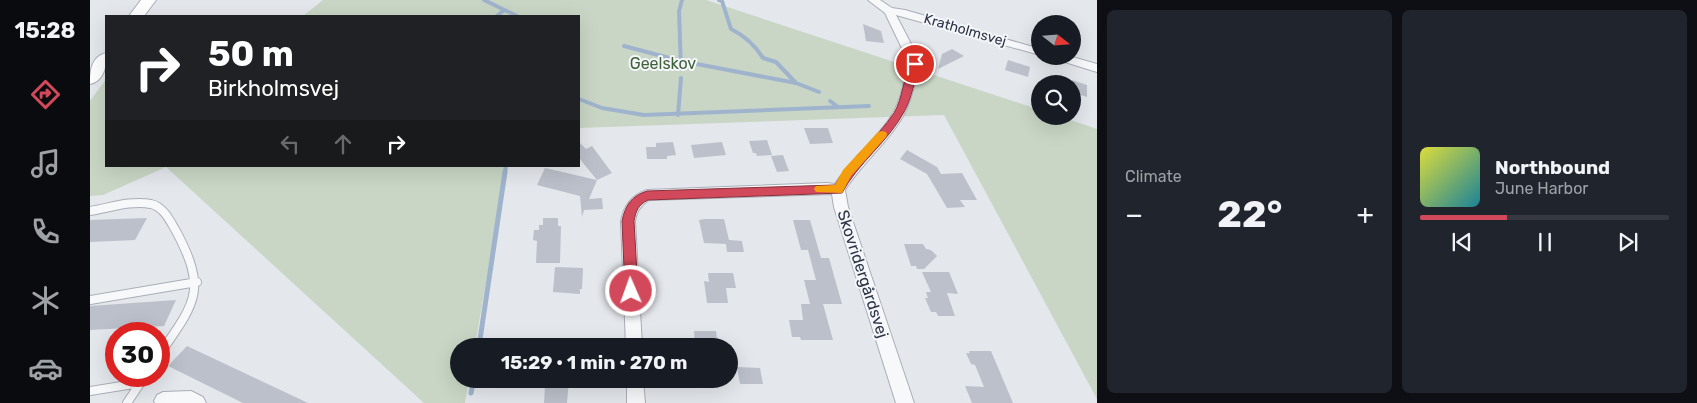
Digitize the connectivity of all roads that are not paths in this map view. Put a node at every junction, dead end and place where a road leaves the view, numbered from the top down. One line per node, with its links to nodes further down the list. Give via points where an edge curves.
1 (142, 0): 5 (street)
2 (149, 0): 6 (street)
3 (873, 0): 4 (street)
4 (890, 11): 8 (street, Kratholmsvej); 14 (street, Skovridergårdsvej, via 915,64 900,111 847,173)
5 (130, 15)
6 (137, 15)
7 (105, 47): 11 (street)
8 (1031, 49)
9 (105, 59): 13 (street)
10 (1081, 63): 12 (street)
11 (90, 67)
12 (1097, 68)
13 (90, 79)
14 (838, 190): 18 (street, via 647,195 637,200 628,221); 28 (street, Skovridergårdsvej)
15 (90, 211): 16 (lane, via 154,205 163,211 188,252)
16 (197, 282): 17 (lane); 19 (lane, via 190,309)
17 (90, 300)
18 (634, 338)
19 (170, 339)
20 (108, 387): 23 (lane)
21 (138, 387): 25 (lane)
22 (635, 388): 27 (street)
23 (90, 391)
24 (164, 401): 26 (street, via 190,400)
25 (127, 403)
26 (197, 403)
27 (636, 403)
28 (905, 403)

